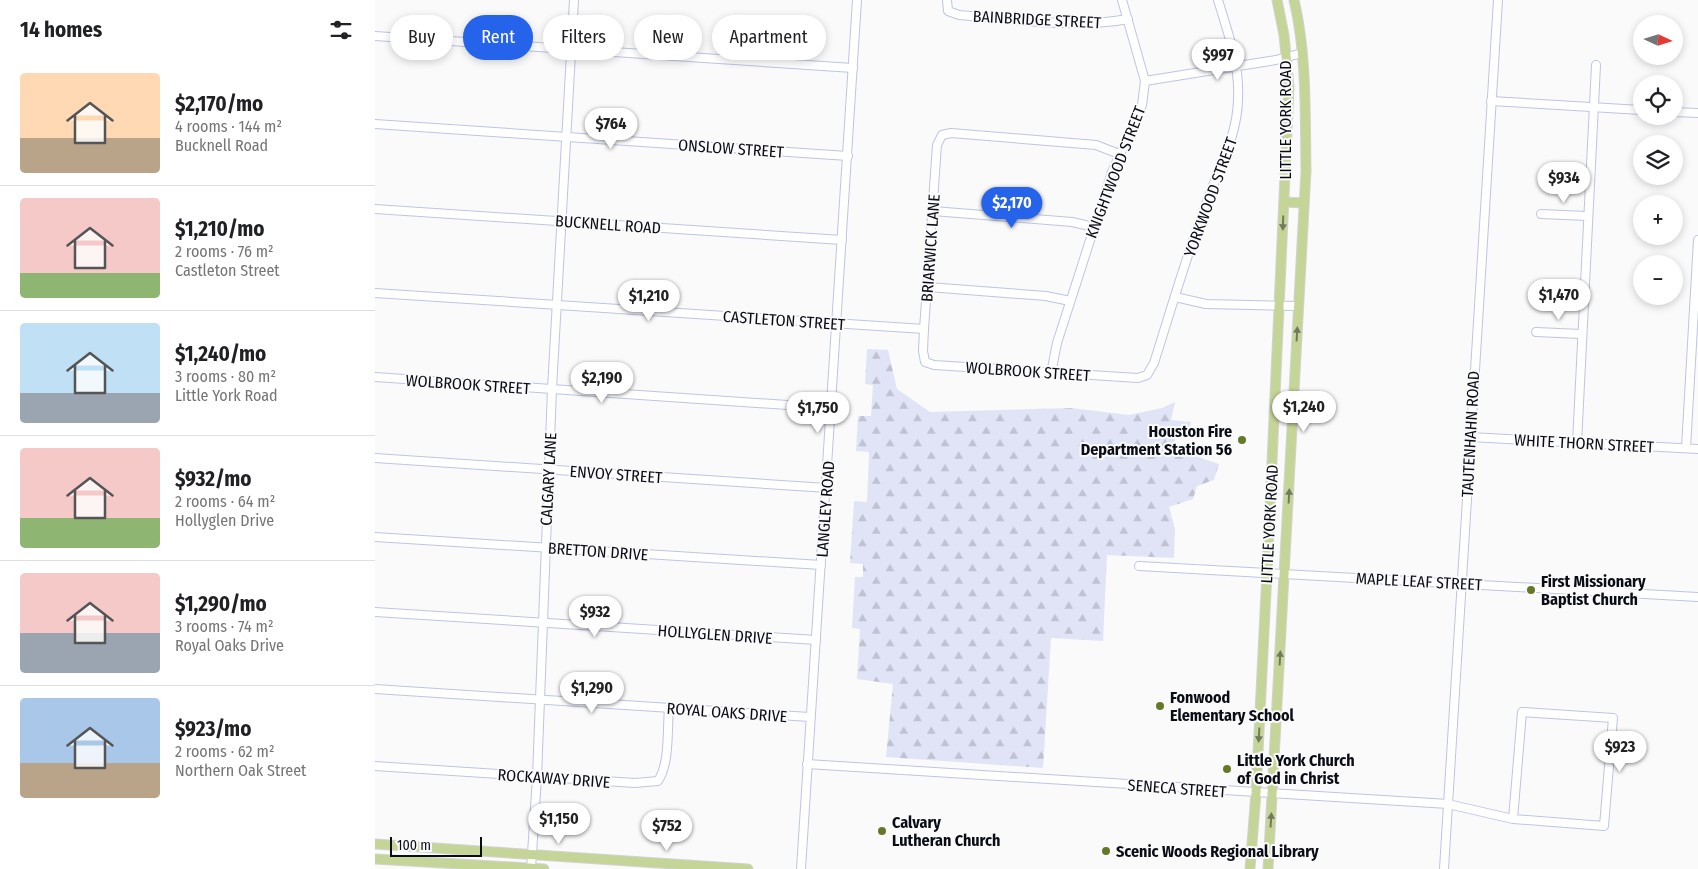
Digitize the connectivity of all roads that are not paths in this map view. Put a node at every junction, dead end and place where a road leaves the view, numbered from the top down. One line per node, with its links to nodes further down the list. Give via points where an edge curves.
1 (574, 0): 9 (street, CALGARY LANE)
2 (857, 0): 19 (street, LANGLEY ROAD)
3 (947, 0): 10 (street, BAINBRIDGE STREET, via 948,11 959,15 1081,24)
4 (1122, 0): 10 (street, KNIGHTWOOD STREET)
5 (1218, 0): 18 (street, YORKWOOD STREET)
6 (1277, 0): 15 (main road, LITTLE YORK ROAD)
7 (1294, 0): 14 (main road, LITTLE YORK ROAD)
8 (1498, 0): 21 (street, TAUTENHAHN ROAD)
9 (573, 15)
10 (1127, 19): 20 (street, KNIGHTWOOD STREET)
11 (375, 36): 12 (street)
12 (543, 48)
13 (624, 53): 19 (street)
14 (1302, 53): 15 (street); 29 (main road, LITTLE YORK ROAD)
15 (1287, 58): 18 (street); 28 (main road, LITTLE YORK ROAD)
16 (570, 60): 27 (street, CALGARY LANE)
17 (1596, 65): 22 (street)
18 (1236, 66): 20 (street); 44 (street, YORKWOOD STREET, via 1238,101 1233,134 1207,199)
19 (853, 68): 31 (street, LANGLEY ROAD)
20 (1145, 81): 30 (street, KNIGHTWOOD STREET, via 1142,105)
21 (1491, 102): 22 (street); 60 (street, TAUTENHAHN ROAD)
22 (1593, 107): 23 (street); 37 (street)
23 (1633, 110)
24 (1683, 112): 25 (street)
25 (1698, 113)
26 (375, 124): 27 (street, ONSLOW STREET)
27 (566, 136): 31 (street, ONSLOW STREET); 38 (street, CALGARY LANE)
28 (1287, 141): 29 (main road); 32 (main road, LITTLE YORK ROAD)
29 (1305, 142): 33 (main road, LITTLE YORK ROAD)
30 (1119, 154): 35 (street, BRIARWICK LANE, via 1096,145 951,133 941,135 937,145); 39 (street, KNIGHTWOOD STREET)
31 (848, 156): 40 (street, LANGLEY ROAD)
32 (1284, 202): 33 (main road); 47 (main road, LITTLE YORK ROAD, one-way to 47)
33 (1304, 203): 48 (main road, LITTLE YORK ROAD)
34 (375, 209): 38 (street, BUCKNELL ROAD)
35 (933, 212): 39 (street, via 1073,222); 42 (street, BRIARWICK LANE)
36 (1541, 214): 37 (street)
37 (1587, 216): 52 (street)
38 (562, 221): 40 (street, BUCKNELL ROAD); 46 (street, CALGARY LANE)
39 (1094, 227): 45 (street, KNIGHTWOOD STREET)
40 (842, 240): 49 (street, LANGLEY ROAD)
41 (1698, 240): 63 (street)
42 (928, 287): 45 (street, via 1046,296); 50 (street, BRIARWICK LANE)
43 (375, 293): 46 (street, CASTLETON STREET)
44 (1175, 297): 47 (street, via 1206,304); 55 (street, YORKWOOD STREET, via 1147,376)
45 (1070, 301): 54 (street, KNIGHTWOOD STREET)
46 (558, 305): 49 (street, CASTLETON STREET); 57 (street, CALGARY LANE)
47 (1280, 305): 48 (street); 59 (main road, LITTLE YORK ROAD)
48 (1298, 306): 61 (main road, LITTLE YORK ROAD, one-way to 48)
49 (836, 323): 50 (street, CASTLETON STREET); 58 (street, LANGLEY ROAD)
50 (924, 329): 53 (street, BRIARWICK LANE)
51 (1536, 332): 52 (street)
52 (1581, 334): 62 (street)
53 (925, 362): 54 (street, WOLBROOK STREET)
54 (1051, 373): 55 (street, WOLBROOK STREET)
55 (1132, 377)
56 (375, 378): 57 (street, WOLBROOK STREET)
57 (551, 389): 58 (street, WOLBROOK STREET); 68 (street, CALGARY LANE)
58 (831, 408): 69 (street, LANGLEY ROAD)
59 (1273, 438): 61 (main road); 66 (main road, LITTLE YORK ROAD)
60 (1470, 438): 62 (street, WHITE THORN STREET); 76 (street, TAUTENHAHN ROAD)
61 (1292, 439): 67 (main road, LITTLE YORK ROAD)
62 (1577, 443): 63 (street, WHITE THORN STREET)
63 (1686, 448): 64 (street, WHITE THORN STREET)
64 (1698, 449)
65 (375, 458): 68 (street, ENVOY STREET)
66 (1272, 465): 67 (main road); 74 (main road, LITTLE YORK ROAD)
67 (1290, 467): 75 (main road, LITTLE YORK ROAD, one-way to 67)
68 (549, 470): 69 (street, ENVOY STREET); 71 (street, CALGARY LANE)
69 (827, 488): 72 (street, LANGLEY ROAD)
70 (375, 537): 71 (street, BRETTON DRIVE)
71 (545, 548): 72 (street, BRETTON DRIVE); 79 (street, CALGARY LANE)
72 (821, 565): 80 (street, LANGLEY ROAD)
73 (1139, 566): 74 (street, MAPLE LEAF STREET)
74 (1267, 572): 75 (street, MAPLE LEAF STREET); 89 (main road, LITTLE YORK ROAD, one-way to 89)
75 (1285, 574): 76 (street, MAPLE LEAF STREET); 88 (main road, LITTLE YORK ROAD, one-way to 75)
76 (1461, 584): 77 (street, MAPLE LEAF STREET); 90 (street, TAUTENHAHN ROAD)
77 (1698, 597)
78 (375, 612): 79 (street, HOLLYGLEN DRIVE)
79 (543, 623): 80 (street, HOLLYGLEN DRIVE); 82 (street, CALGARY LANE)
80 (817, 640): 84 (street, LANGLEY ROAD)
81 (375, 689): 82 (street, ROYAL OAKS DRIVE)
82 (540, 700): 83 (street, ROYAL OAKS DRIVE); 87 (street, CALGARY LANE)
83 (669, 708): 84 (street, ROYAL OAKS DRIVE); 87 (street, ROCKAWAY DRIVE, via 663,773 657,781 635,783)
84 (810, 717): 85 (street, LANGLEY ROAD)
85 (807, 764): 89 (street, SENECA STREET); 102 (street, LANGLEY ROAD)
86 (375, 766): 87 (street, ROCKAWAY DRIVE)
87 (537, 777): 94 (street, CALGARY LANE)
88 (1273, 792): 89 (street, SENECA STREET); 90 (street, SENECA STREET); 104 (main road, LITTLE YORK ROAD, one-way to 88)
89 (1256, 793): 103 (main road, LITTLE YORK ROAD)
90 (1448, 804): 91 (street, SENECA STREET); 105 (street, TAUTENHAHN ROAD)
91 (1513, 819): 91 (street, SENECA STREET, via 1522,712 1613,718 1604,826)
92 (375, 844): 93 (main road)
93 (431, 848): 94 (main road); 96 (main road)
94 (532, 855): 97 (main road); 99 (street, CALGARY LANE)
95 (375, 859): 96 (main road)
96 (431, 862): 99 (main road)
97 (633, 865): 98 (main road)
98 (696, 867): 101 (main road)
99 (531, 868): 100 (main road)
100 (544, 869)
101 (748, 869)
102 (801, 869)
103 (1250, 869)
104 (1268, 869)
105 (1444, 869)

